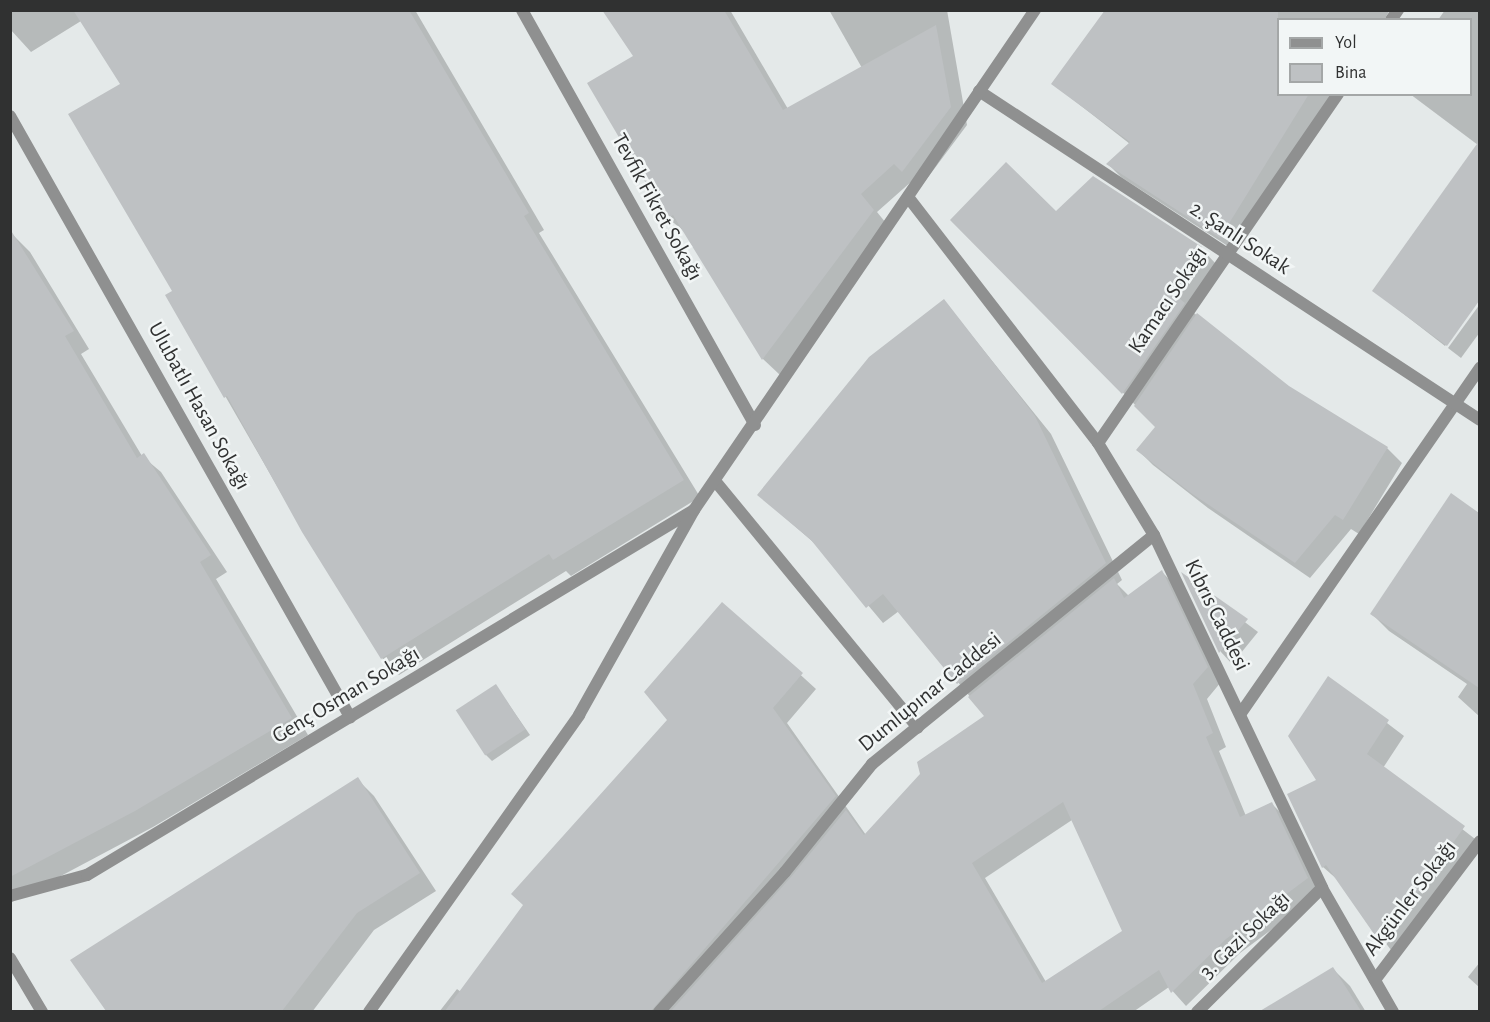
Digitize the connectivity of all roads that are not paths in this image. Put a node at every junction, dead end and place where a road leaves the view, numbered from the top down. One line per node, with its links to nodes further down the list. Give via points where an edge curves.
1 (522, 10): 11 (street, Tevfik Fikret Sokağı)
2 (1035, 10): 3 (street)
3 (979, 91): 6 (street); 7 (street, 2. Şanlı Sokak)
4 (1337, 96): 7 (street, Kamacı Sokağı)
5 (10, 116): 17 (street, Ulubatlı Hasan Sokağı)
6 (908, 197): 11 (street); 12 (street, Kıbrıs Caddesi)
7 (1226, 253): 9 (street, 2. Şanlı Sokak); 12 (street, Kamacı Sokağı)
8 (1479, 368): 9 (street)
9 (1455, 403): 10 (street, 2. Şanlı Sokak); 16 (street)
10 (1479, 420)
11 (755, 425): 13 (street)
12 (1098, 443): 15 (street, Kıbrıs Caddesi)
13 (716, 482): 14 (street); 18 (street)
14 (693, 510): 17 (street, Genç Osman Sokağı); 25 (street, via 579,715)
15 (1154, 535): 16 (street, Kıbrıs Caddesi); 18 (street, Dumlupınar Caddesi)
16 (1241, 713): 20 (street, Kıbrıs Caddesi)
17 (350, 717): 21 (street, Genç Osman Sokağı, via 87,875)
18 (918, 728): 26 (street, Dumlupınar Caddesi, via 872,764 785,872)
19 (1479, 841): 23 (street, Akgünler Sokağı)
20 (1323, 888): 23 (street, Kıbrıs Caddesi); 27 (street, 3. Gazi Sokağı)
21 (10, 896)
22 (10, 958): 24 (street)
23 (1375, 980): 28 (street, Kıbrıs Caddesi)
24 (42, 1011)
25 (369, 1011)
26 (659, 1011)
27 (1197, 1011)
28 (1393, 1011)

